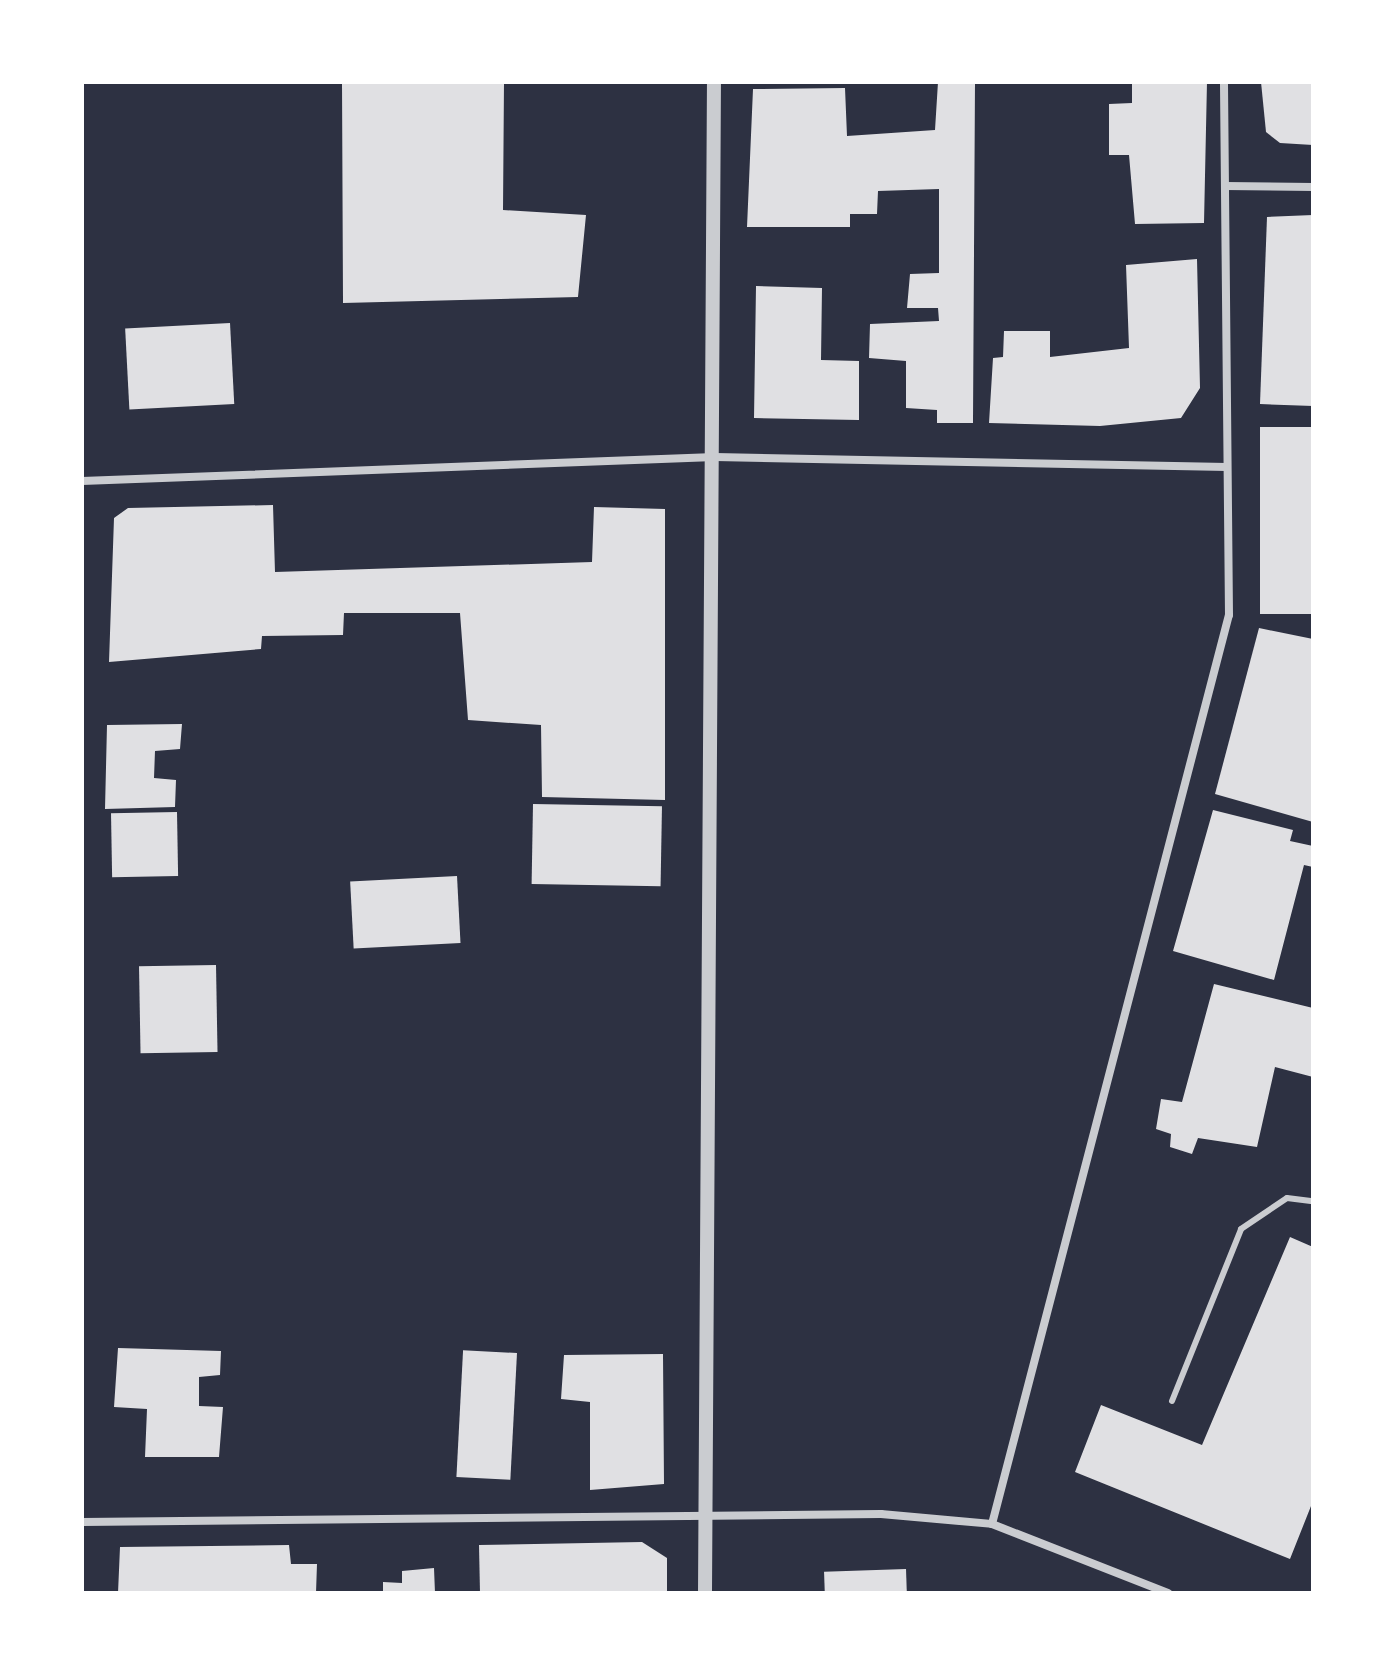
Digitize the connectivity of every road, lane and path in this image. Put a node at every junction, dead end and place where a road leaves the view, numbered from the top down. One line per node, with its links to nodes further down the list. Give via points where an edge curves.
1 (714, 82): 5 (street)
2 (1224, 82): 3 (street)
3 (1225, 186): 4 (street); 6 (street)
4 (1313, 187)
5 (715, 457): 6 (street); 7 (street); 10 (street)
6 (1227, 467): 12 (street, via 1229,615)
7 (82, 481)
8 (1313, 1201): 9 (lane, via 1287,1198 1241,1229)
9 (1172, 1401)
10 (704, 1517): 11 (street); 12 (street, via 881,1514); 13 (street)
11 (82, 1522)
12 (992, 1524): 14 (street)
13 (705, 1593)
14 (1168, 1593)

